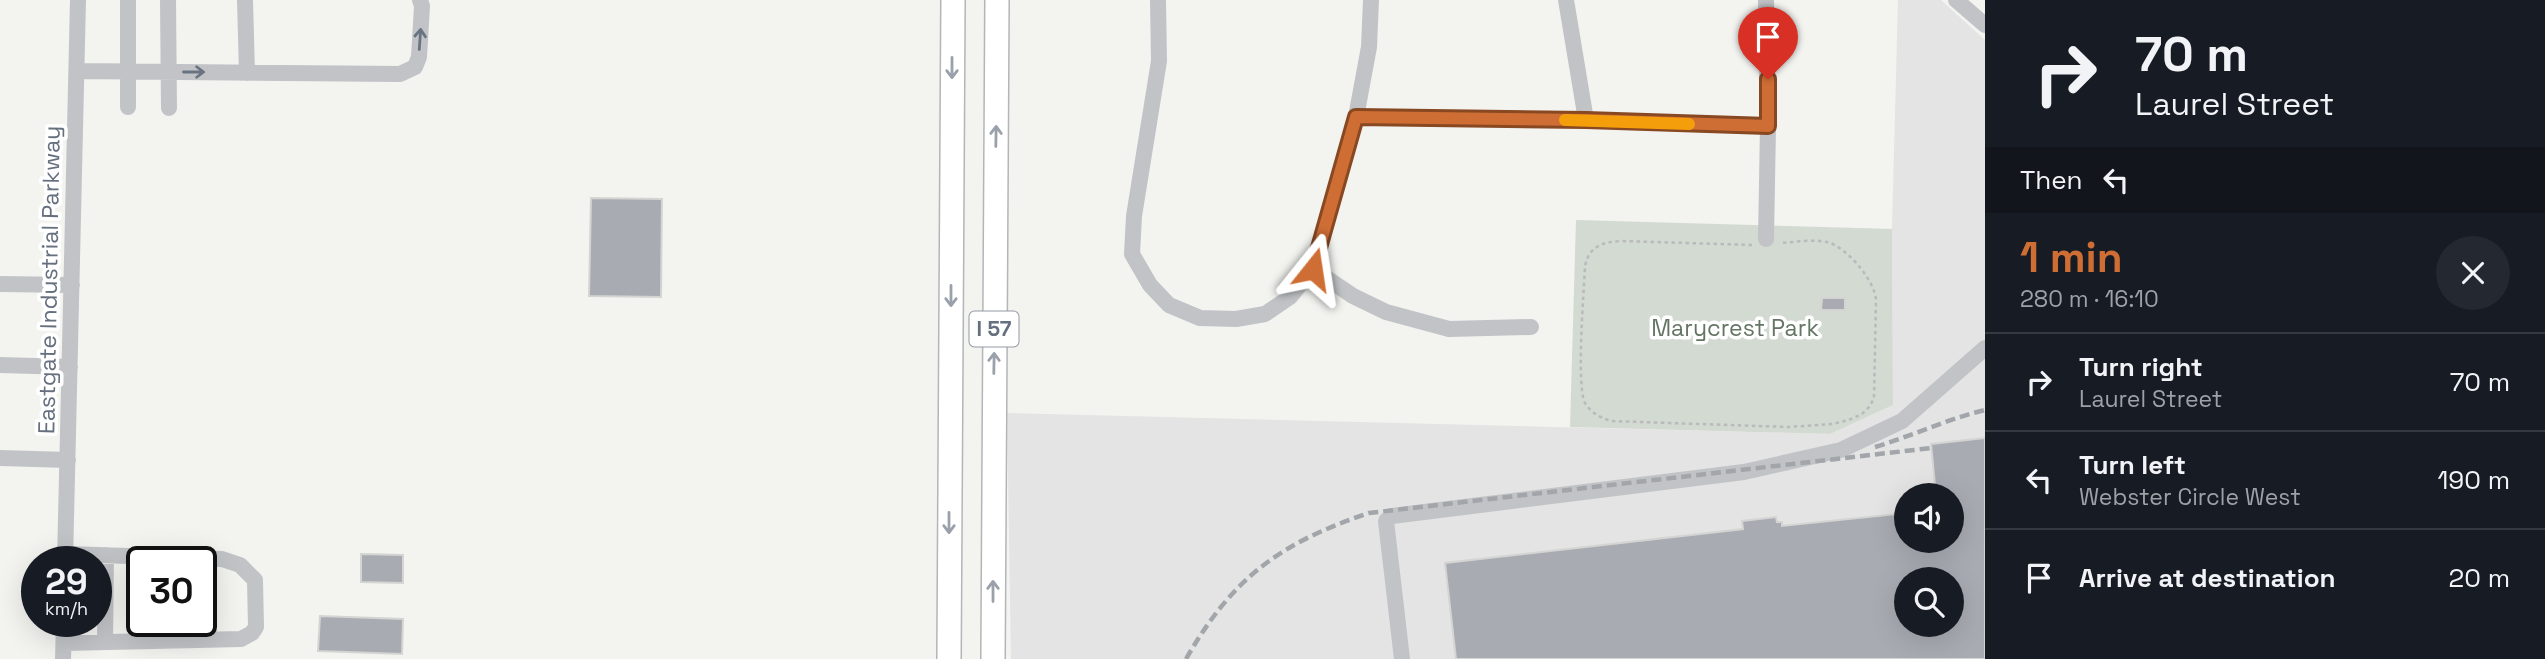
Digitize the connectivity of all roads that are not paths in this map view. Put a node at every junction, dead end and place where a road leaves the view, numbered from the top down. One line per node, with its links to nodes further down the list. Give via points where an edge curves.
1 (78, 0): 14 (street, Eastgate Industrial Parkway)
2 (128, 0): 15 (street)
3 (168, 0): 16 (street)
4 (245, 0): 17 (street)
5 (420, 0): 17 (street, one-way to 5, via 400,74 415,67 419,57)
6 (953, 0): 38 (highway, I 57, one-way to 38)
7 (997, 0): 39 (highway, I 57, one-way to 7)
8 (1158, 0): 24 (street, via 1159,61 1132,254 1150,285 1169,305 1200,317 1236,319 1265,314 1290,297)
9 (1371, 0): 20 (street, via 1369,47)
10 (1566, 0): 21 (street)
11 (1766, 0): 22 (street)
12 (1956, 0): 13 (street)
13 (1985, 25)
14 (77, 71): 15 (street); 26 (street, Eastgate Industrial Parkway)
15 (127, 71): 16 (street); 18 (street)
16 (167, 72): 17 (street, one-way to 17); 19 (street)
17 (247, 73)
18 (128, 107)
19 (169, 108)
20 (1356, 117): 21 (street); 24 (street)
21 (1586, 120): 22 (street)
22 (1768, 126): 23 (street)
23 (1766, 242)
24 (1313, 269): 27 (street, via 1387,312 1449,329)
25 (0, 284): 26 (street)
26 (72, 285): 30 (street, Eastgate Industrial Parkway)
27 (1531, 327)
28 (1985, 348): 40 (street, via 1902,421 1841,450 1744,472 1392,516 1386,521)
29 (0, 365): 30 (street)
30 (70, 367): 32 (street, Eastgate Industrial Parkway)
31 (0, 458): 32 (street)
32 (68, 460): 33 (street, Eastgate Industrial Parkway)
33 (66, 546)
34 (112, 555): 36 (street, via 222,559 240,565 255,580 256,627 241,639)
35 (105, 637): 36 (street)
36 (105, 642): 37 (street)
37 (64, 651)
38 (949, 659)
39 (993, 659)
40 (1402, 659)

